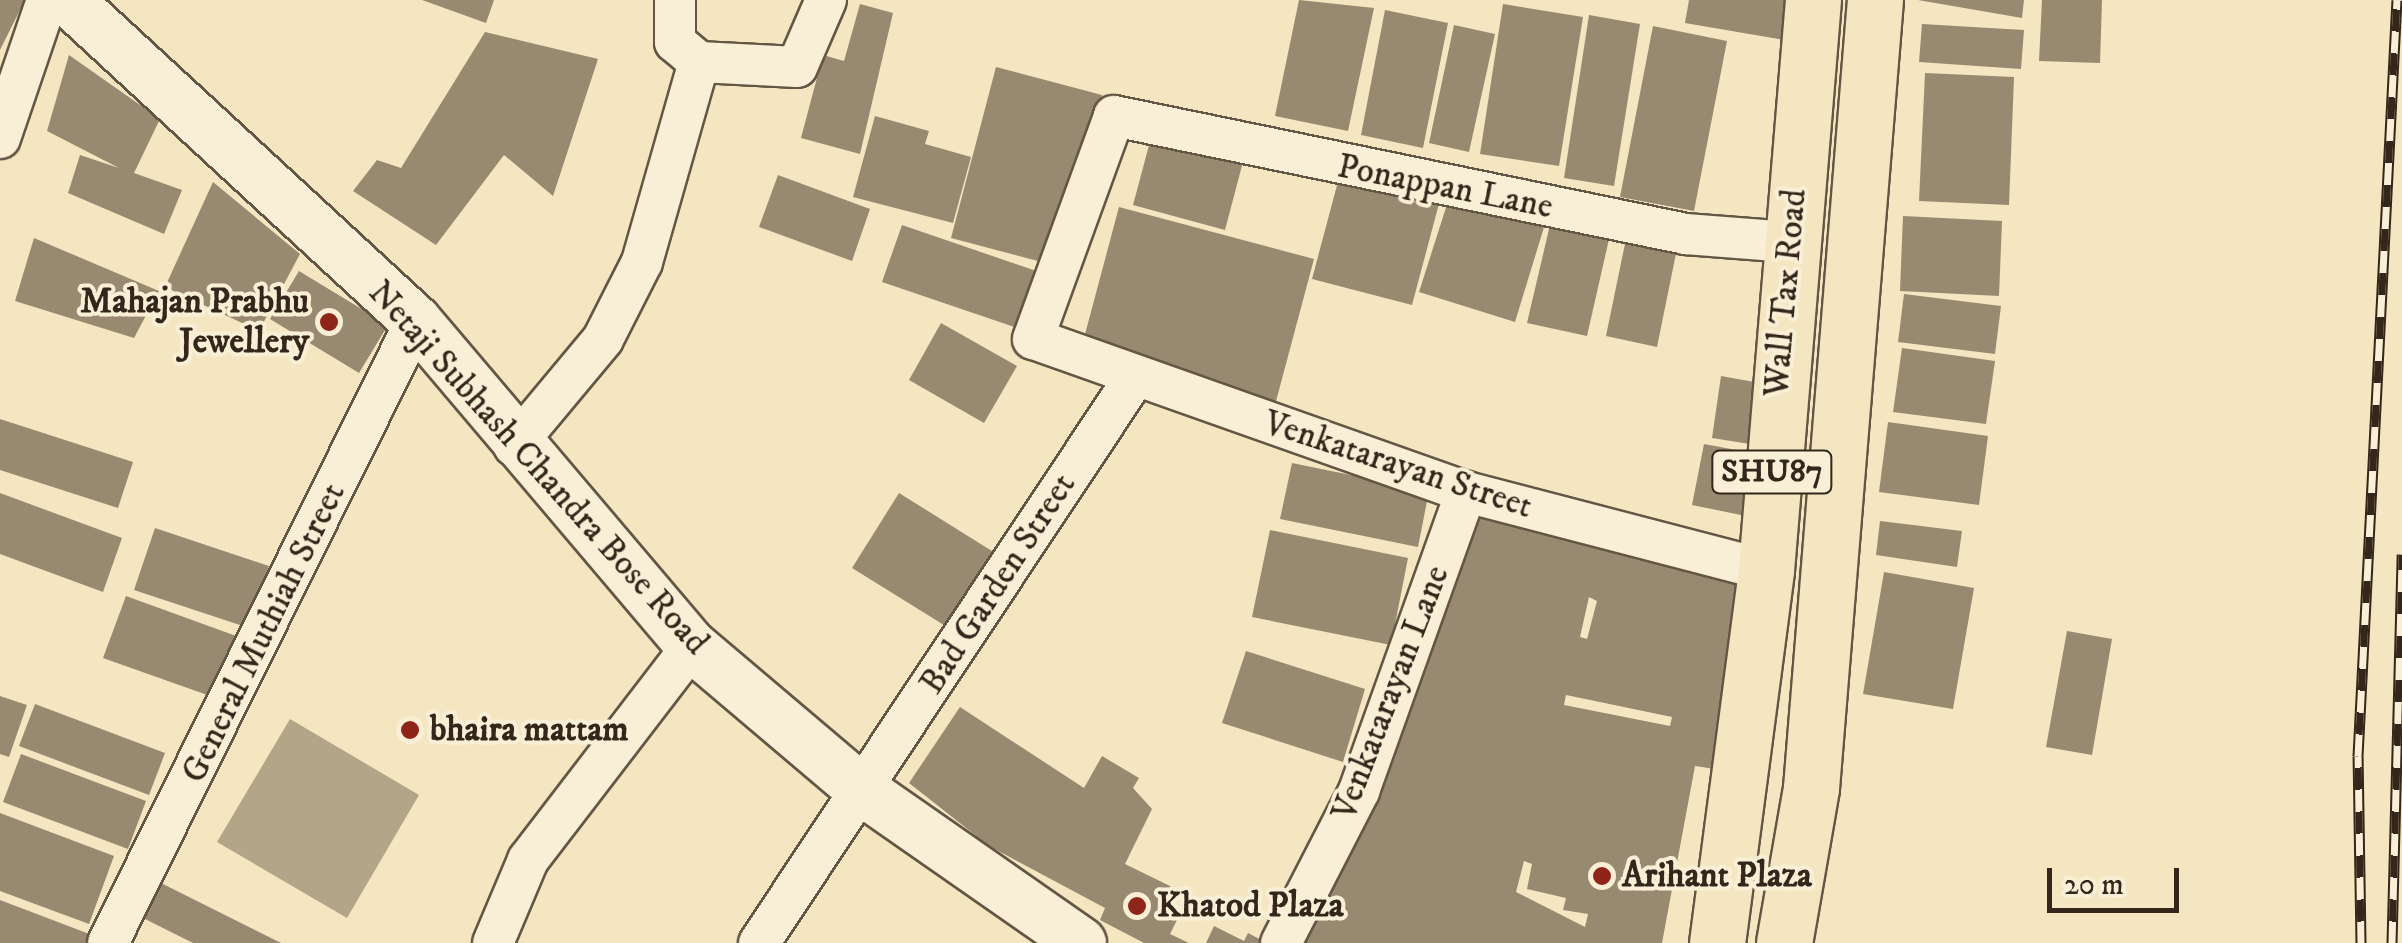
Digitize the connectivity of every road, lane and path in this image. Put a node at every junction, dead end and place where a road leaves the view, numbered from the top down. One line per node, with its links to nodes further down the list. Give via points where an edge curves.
1 (47, 0): 8 (street)
2 (68, 0): 10 (street, Netaji Subhash Chandra Bose Road)
3 (675, 0): 7 (street, via 675,42)
4 (826, 0): 7 (street, via 797,67)
5 (1813, 0): 9 (main road, Wall Tax Road / SHU87)
6 (1875, 0): 24 (main road, Wall Tax Road / SHU87, via 1811,788)
7 (699, 62): 13 (street, via 642,262 602,339)
8 (0, 138)
9 (1788, 242): 11 (street, Ponappan Lane, via 1686,234 1114,116 1106,122); 15 (main road, Wall Tax Road / SHU87)
10 (416, 321): 13 (street, Netaji Subhash Chandra Bose Road); 18 (street, General Muthiah Street)
11 (1036, 345): 12 (street, Venkatarayan Street)
12 (1135, 378): 14 (street, Venkatarayan Street); 17 (street, Bad Garden Street)
13 (514, 446): 16 (street, Netaji Subhash Chandra Bose Road)
14 (1466, 492): 15 (street, Venkatarayan Street); 22 (street, Venkatarayan Lane, via 1359,792)
15 (1766, 570): 23 (main road, Wall Tax Road / SHU87)
16 (692, 646): 17 (street, Netaji Subhash Chandra Bose Road); 19 (street, via 528,860)
17 (862, 790): 20 (street, Bad Garden Street); 21 (street, Netaji Subhash Chandra Bose Road)
18 (108, 943)
19 (492, 943)
20 (758, 943)
21 (1081, 943)
22 (1281, 943)
23 (1717, 943)
24 (1784, 943)

